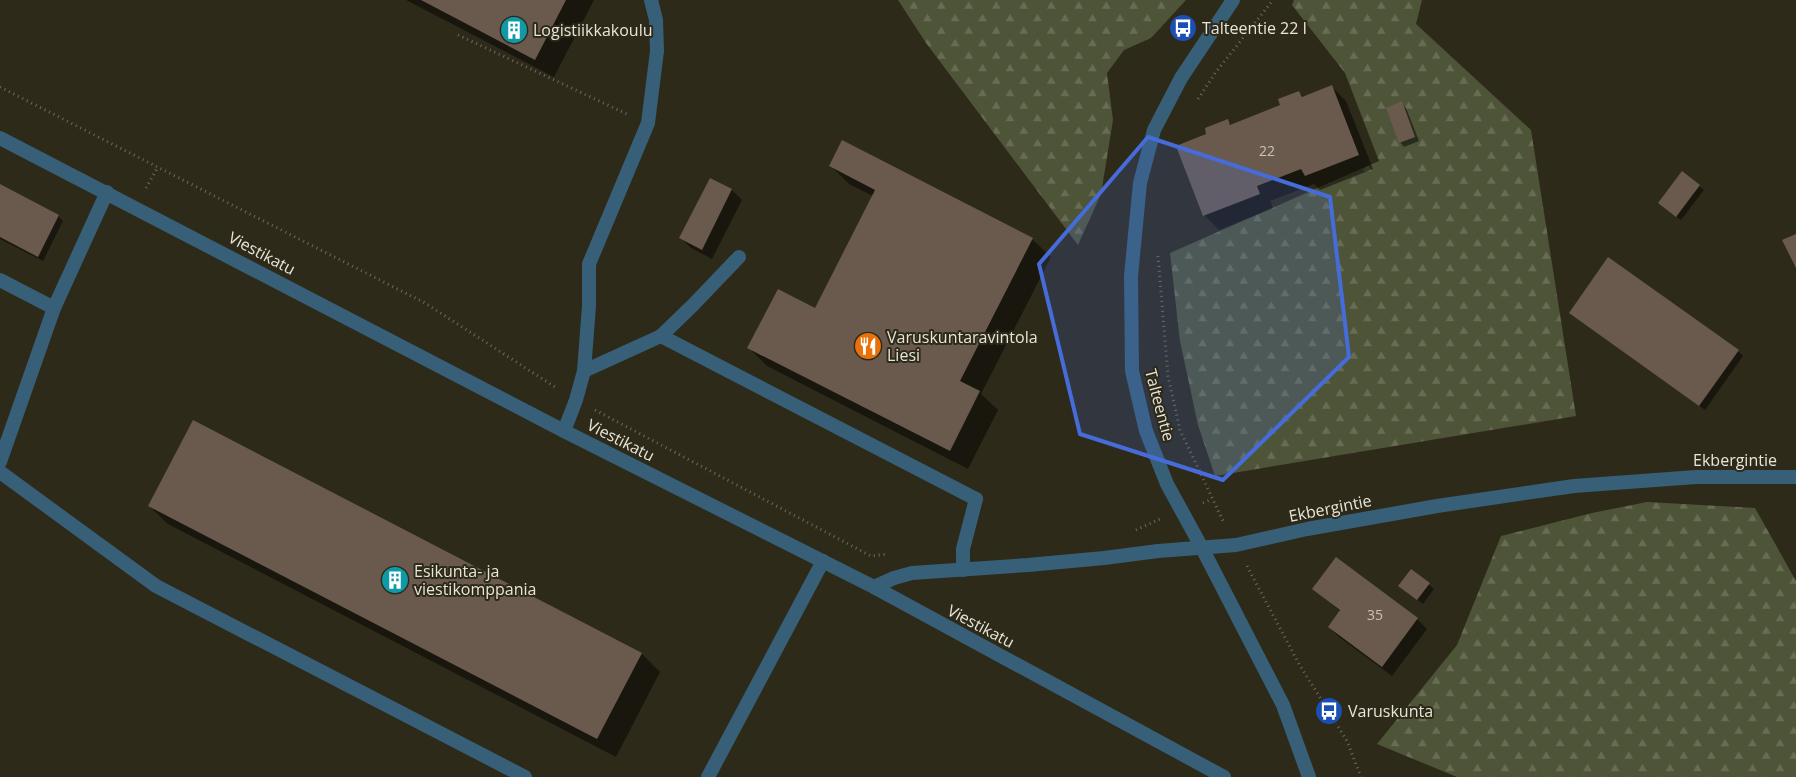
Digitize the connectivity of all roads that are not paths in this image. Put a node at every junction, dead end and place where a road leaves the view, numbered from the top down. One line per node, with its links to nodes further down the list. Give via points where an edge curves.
1 (651, 0): 9 (street, via 656,20 657,51 648,124 589,264)
2 (1233, 0): 14 (street, Talteentie, via 1181,78 1154,130 1140,183 1131,276 1132,371 1146,431 1167,484)
3 (0, 138): 4 (street, Viestikatu)
4 (107, 192): 7 (street); 10 (street, Viestikatu)
5 (738, 257): 8 (street)
6 (0, 280): 7 (street)
7 (54, 308): 11 (street)
8 (661, 336): 9 (street); 16 (street, via 976,499 963,549)
9 (584, 371): 10 (street)
10 (564, 431): 15 (street, Viestikatu)
11 (0, 462)
12 (0, 472): 18 (street, via 156,586)
13 (1796, 477): 14 (street, Ekbergintie, via 1696,477 1574,486 1391,514 1236,545)
14 (1202, 548): 16 (street, Ekbergintie); 21 (street, Talteentie, via 1284,705)
15 (823, 561): 17 (street, Viestikatu); 19 (street)
16 (963, 570): 17 (street, Ekbergintie, via 912,573)
17 (874, 587): 20 (street, Viestikatu)
18 (525, 777)
19 (708, 777)
20 (1224, 777)
21 (1309, 777)

